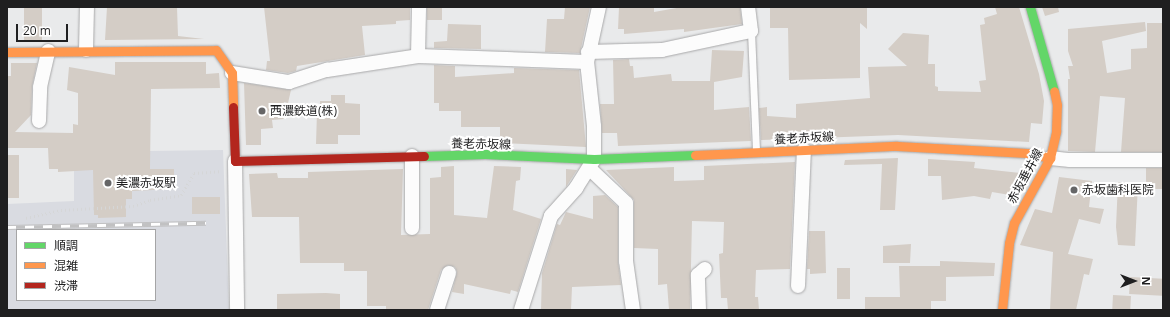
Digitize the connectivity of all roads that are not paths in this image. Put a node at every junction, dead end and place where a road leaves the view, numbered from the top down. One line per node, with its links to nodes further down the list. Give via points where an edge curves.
1 (87, 7): 7 (street)
2 (419, 7): 10 (street)
3 (599, 7): 11 (street)
4 (748, 7): 6 (street)
5 (1030, 7): 17 (main road, 赤坂垂井線, via 1051,75 1056,105 1056,131)
6 (751, 31): 11 (street, via 662,50); 15 (lane)
7 (86, 50): 8 (main road); 12 (main road, via 216,50)
8 (48, 51): 9 (main road); 13 (street, via 40,88)
9 (7, 52)
10 (418, 56): 11 (street); 12 (street, via 327,70 289,82)
11 (587, 57): 20 (street, via 594,126)
12 (232, 73): 19 (main road)
13 (40, 121)
14 (804, 150): 15 (main road, 養老赤坂線); 17 (main road, 養老赤坂線, via 897,146 1027,154); 24 (street)
15 (756, 152): 20 (main road, 養老赤坂線)
16 (412, 156): 19 (main road, 養老赤坂線); 20 (main road, 養老赤坂線, via 485,154); 21 (street)
17 (1050, 158): 18 (street); 30 (main road, 赤坂垂井線, via 1014,223 1009,243)
18 (1163, 160)
19 (235, 161): 25 (street)
20 (591, 163): 27 (street, via 576,188 551,216); 28 (street, via 626,203 626,261)
21 (412, 228)
22 (706, 269): 29 (street, via 698,275)
23 (449, 273): 26 (street)
24 (798, 286)
25 (237, 310)
26 (437, 310)
27 (521, 310)
28 (633, 310)
29 (699, 310)
30 (1002, 310)

